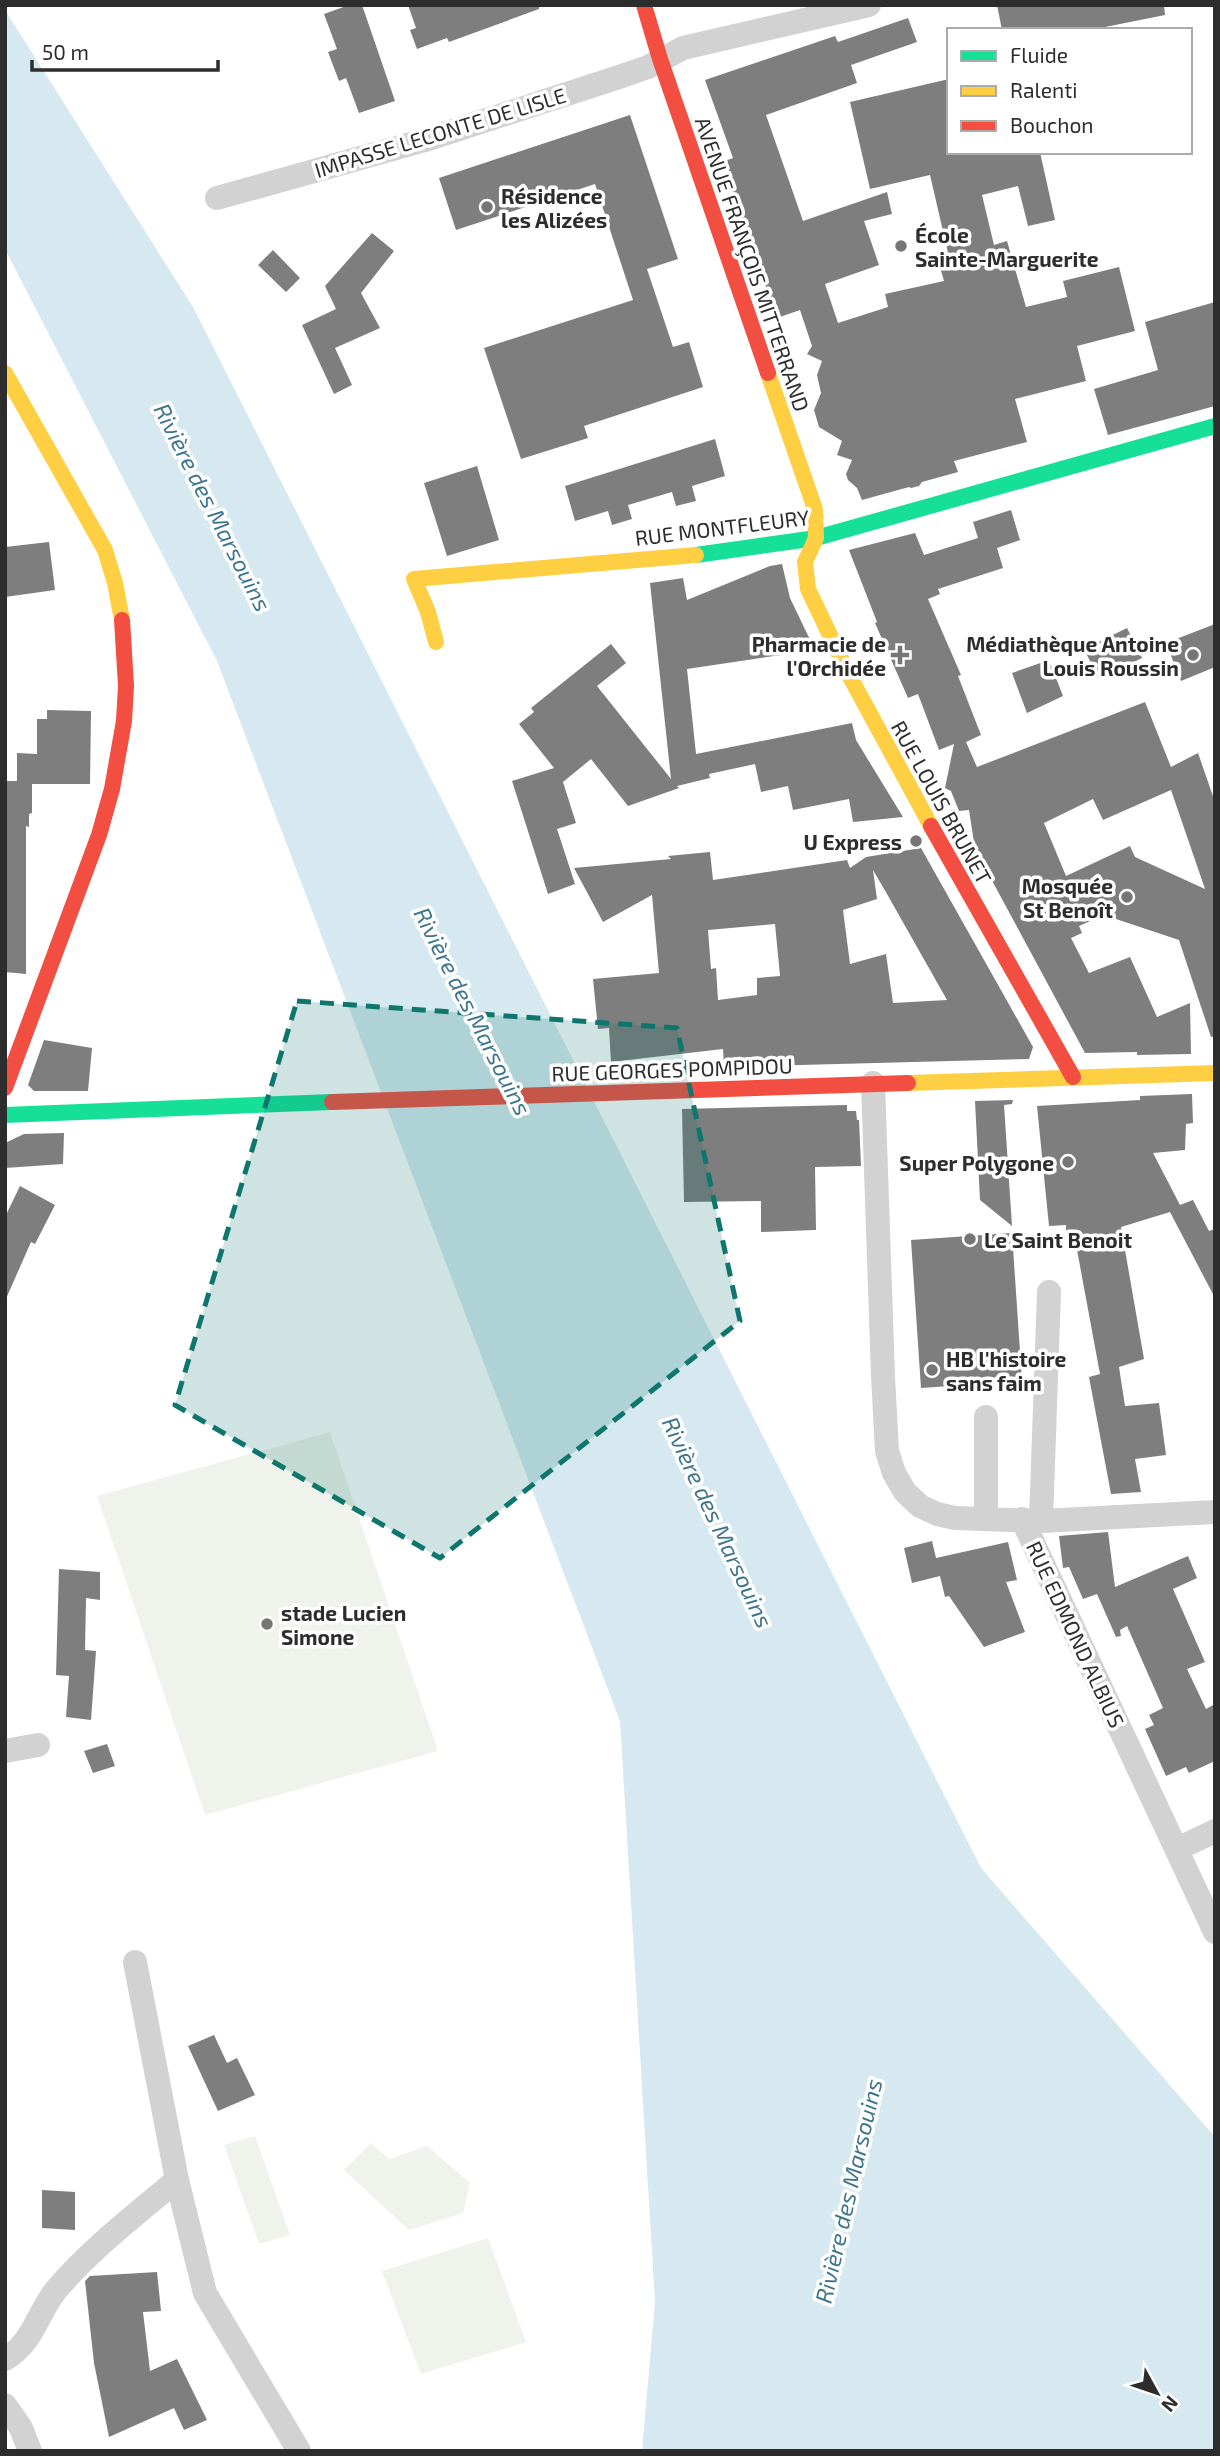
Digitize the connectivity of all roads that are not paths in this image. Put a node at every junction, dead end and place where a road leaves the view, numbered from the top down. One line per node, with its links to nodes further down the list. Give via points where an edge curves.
1 (644, 5): 3 (street, AVENUE FRANÇOIS MITTERRAND)
2 (869, 5): 3 (street, IMPASSE LECONTE DE LISLE, via 683,48)
3 (660, 59): 4 (street, IMPASSE LECONTE DE LISLE, via 648,67 438,136); 7 (street, AVENUE FRANÇOIS MITTERRAND, via 815,509)
4 (217, 198)
5 (5, 373): 12 (street, via 106,550 123,617 126,682 124,720 103,823)
6 (1215, 426): 7 (street, RUE MONTFLEURY)
7 (816, 538): 8 (street, RUE MONTFLEURY, via 414,579); 10 (street, RUE LOUIS BRUNET, via 805,562 808,589 834,646)
8 (436, 642)
9 (1215, 1073): 10 (street, RUE GEORGES POMPIDOU)
10 (1073, 1077): 11 (street, RUE GEORGES POMPIDOU)
11 (873, 1083): 13 (street, RUE GEORGES POMPIDOU); 17 (street, RUE EDMOND ALBIUS, via 887,1451 905,1492 920,1506 955,1518)
12 (5, 1088)
13 (5, 1115)
14 (1049, 1292): 18 (street)
15 (986, 1417): 17 (street)
16 (1215, 1512): 18 (street)
17 (986, 1519): 18 (street, RUE EDMOND ALBIUS)
18 (1032, 1520): 22 (street, RUE EDMOND ALBIUS)
19 (38, 1745): 20 (street)
20 (8, 1750)
21 (1215, 1831): 22 (street)
22 (1177, 1849): 23 (street, RUE EDMOND ALBIUS)
23 (1215, 1932)
24 (135, 1962): 25 (street)
25 (177, 2180): 26 (street, via 102,2243 58,2288 25,2344); 31 (street, via 205,2293)
26 (5, 2359)
27 (5, 2376): 28 (street)
28 (5, 2382)
29 (5, 2405): 30 (street)
30 (30, 2451)
31 (299, 2451)

